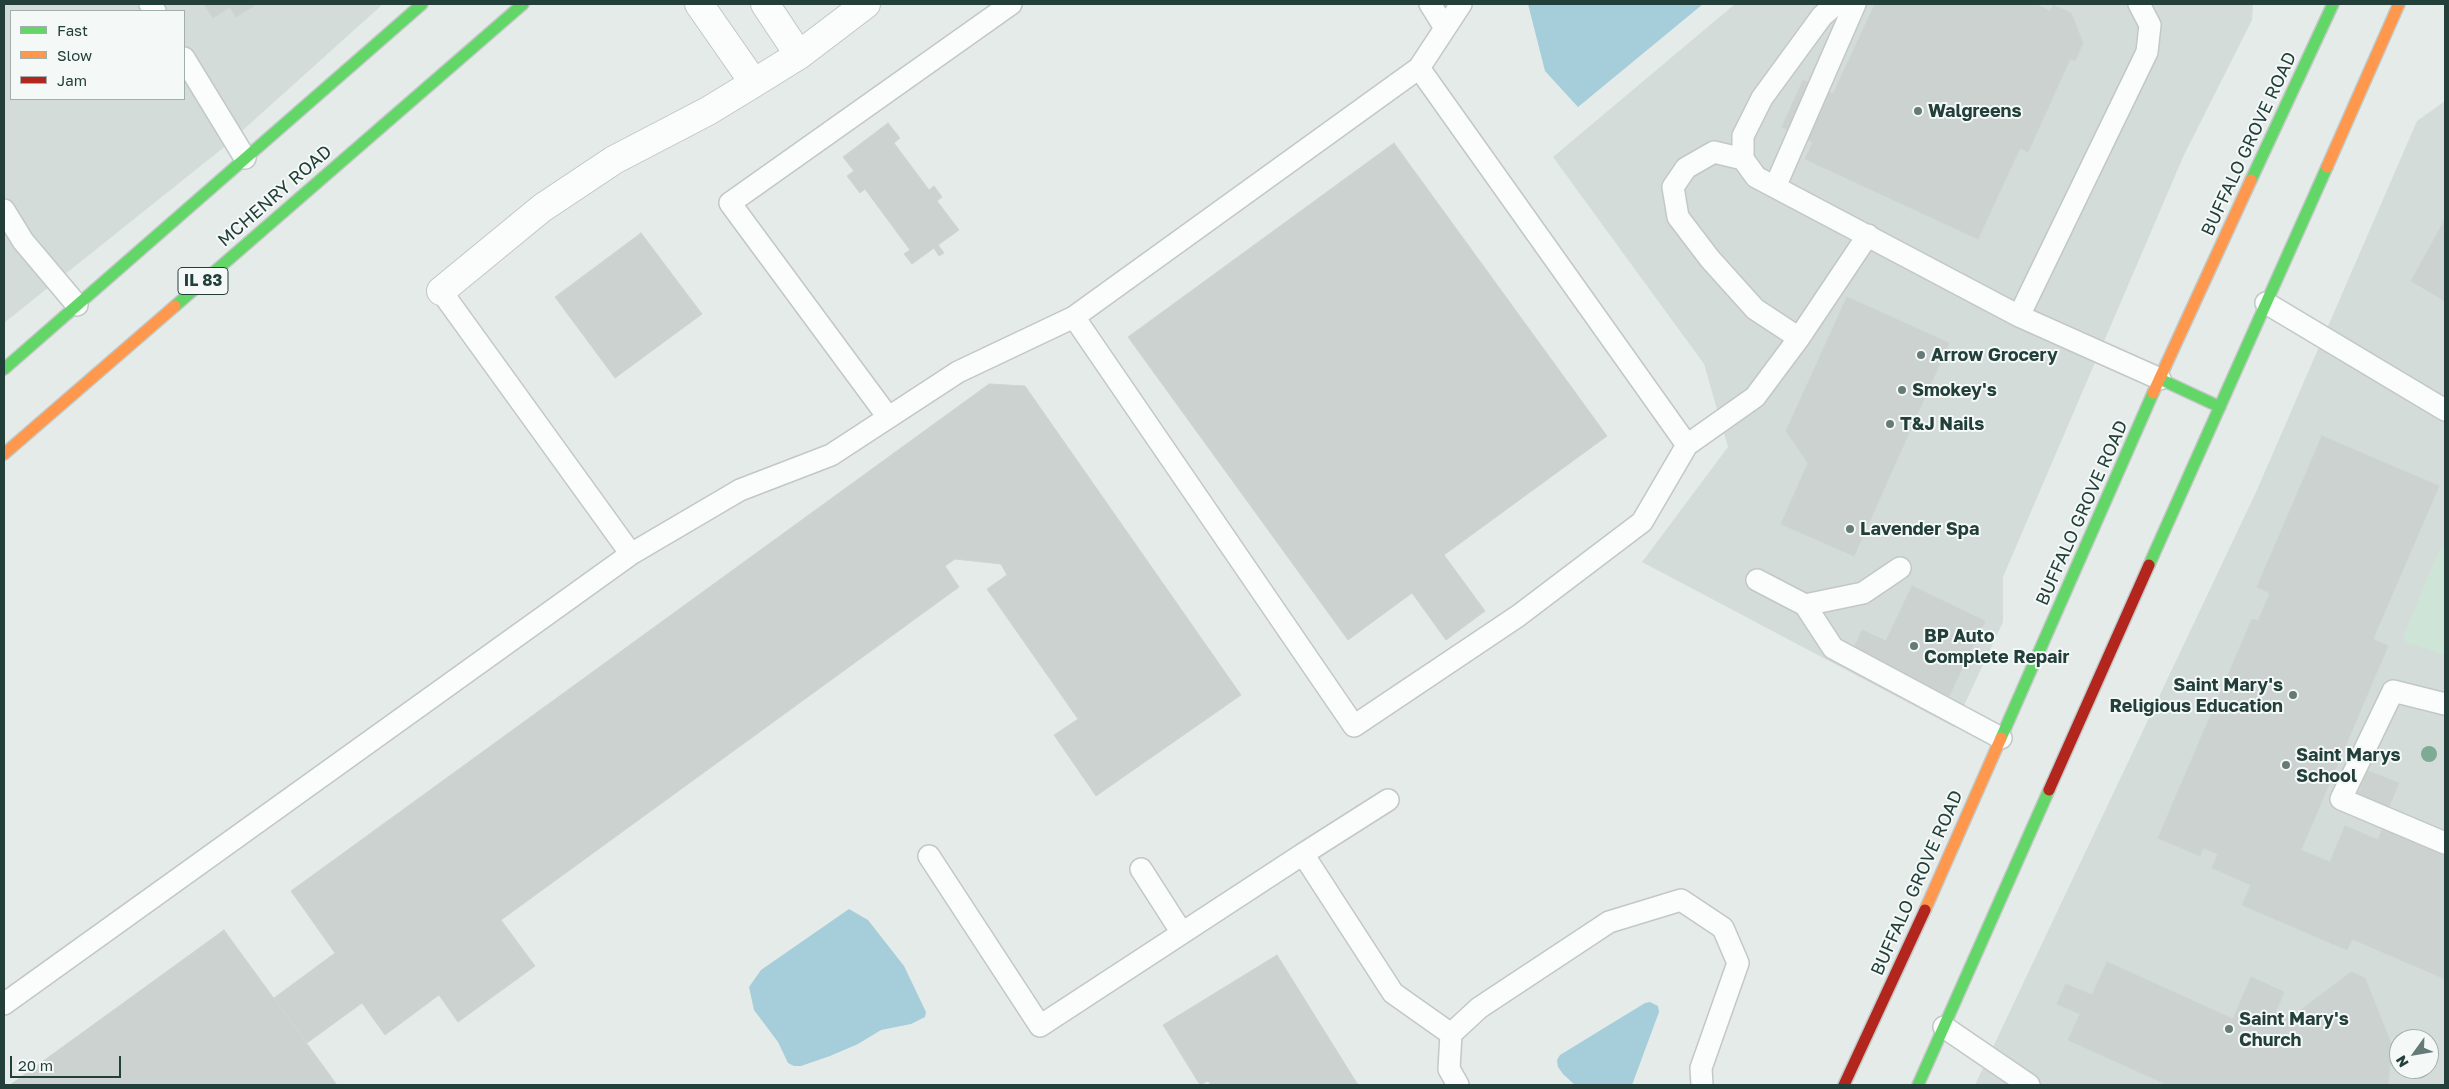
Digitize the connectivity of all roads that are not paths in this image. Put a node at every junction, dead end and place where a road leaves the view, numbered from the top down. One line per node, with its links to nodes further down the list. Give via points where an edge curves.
1 (422, 4): 19 (main road)
2 (523, 4): 36 (main road, MCHENRY ROAD / IL 83)
3 (699, 4): 18 (street)
4 (765, 4): 15 (street)
5 (866, 4): 15 (street)
6 (1011, 4): 34 (lane, via 730,204)
7 (1430, 4): 14 (lane)
8 (1461, 4): 14 (lane)
9 (1836, 4): 20 (lane, via 1822,16 1762,98 1743,136)
10 (1855, 4): 21 (lane)
11 (2139, 4): 27 (lane, via 2150,25 2147,52)
12 (2399, 4): 25 (main road)
13 (2331, 7): 31 (main road, BUFFALO GROVE ROAD)
14 (1445, 28): 17 (lane)
15 (799, 55): 18 (street)
16 (185, 60): 19 (lane)
17 (1420, 68): 28 (lane); 35 (lane)
18 (754, 83): 24 (street, via 614,160 542,208)
19 (245, 158): 26 (main road)
20 (1743, 159): 21 (lane, via 1756,177); 29 (lane, via 1714,152 1686,168 1673,187 1678,217 1755,309)
21 (1776, 187): 23 (lane)
22 (4, 210): 26 (lane, via 23,241)
23 (1868, 235): 27 (lane); 29 (lane)
24 (441, 291): 37 (lane)
25 (2266, 303): 32 (main road); 33 (lane)
26 (77, 305): 30 (main road)
27 (2020, 316): 31 (lane)
28 (1074, 317): 34 (lane, via 958,372); 35 (lane, via 1354,726 1518,616 1642,522)
29 (1799, 338): 35 (lane, via 1755,397)
30 (4, 369)
31 (2160, 379): 32 (main road); 42 (main road, BUFFALO GROVE ROAD)
32 (2220, 407): 50 (main road)
33 (2445, 410)
34 (888, 418): 37 (lane, via 831,455 740,490)
35 (1687, 445)
36 (4, 454)
37 (630, 554): 49 (lane)
38 (1900, 568): 40 (lane, via 1863,593)
39 (1757, 580): 40 (lane)
40 (1805, 605): 42 (lane, via 1833,648)
41 (2445, 704): 44 (lane, via 2393,690 2341,798)
42 (2001, 738): 54 (main road, BUFFALO GROVE ROAD)
43 (1388, 800): 45 (lane)
44 (2445, 843)
45 (1303, 854): 48 (lane); 51 (lane, via 1393,993)
46 (929, 856): 48 (lane, via 1040,1026)
47 (1141, 869): 48 (lane)
48 (1182, 933)
49 (4, 1004)
50 (1944, 1027): 55 (main road); 56 (lane)
51 (1451, 1034): 52 (lane, via 1449,1069); 53 (lane, via 1479,1008 1609,922 1681,900 1723,928 1738,963 1700,1068)
52 (1458, 1085)
53 (1702, 1085)
54 (1844, 1085)
55 (1918, 1085)
56 (2029, 1085)

